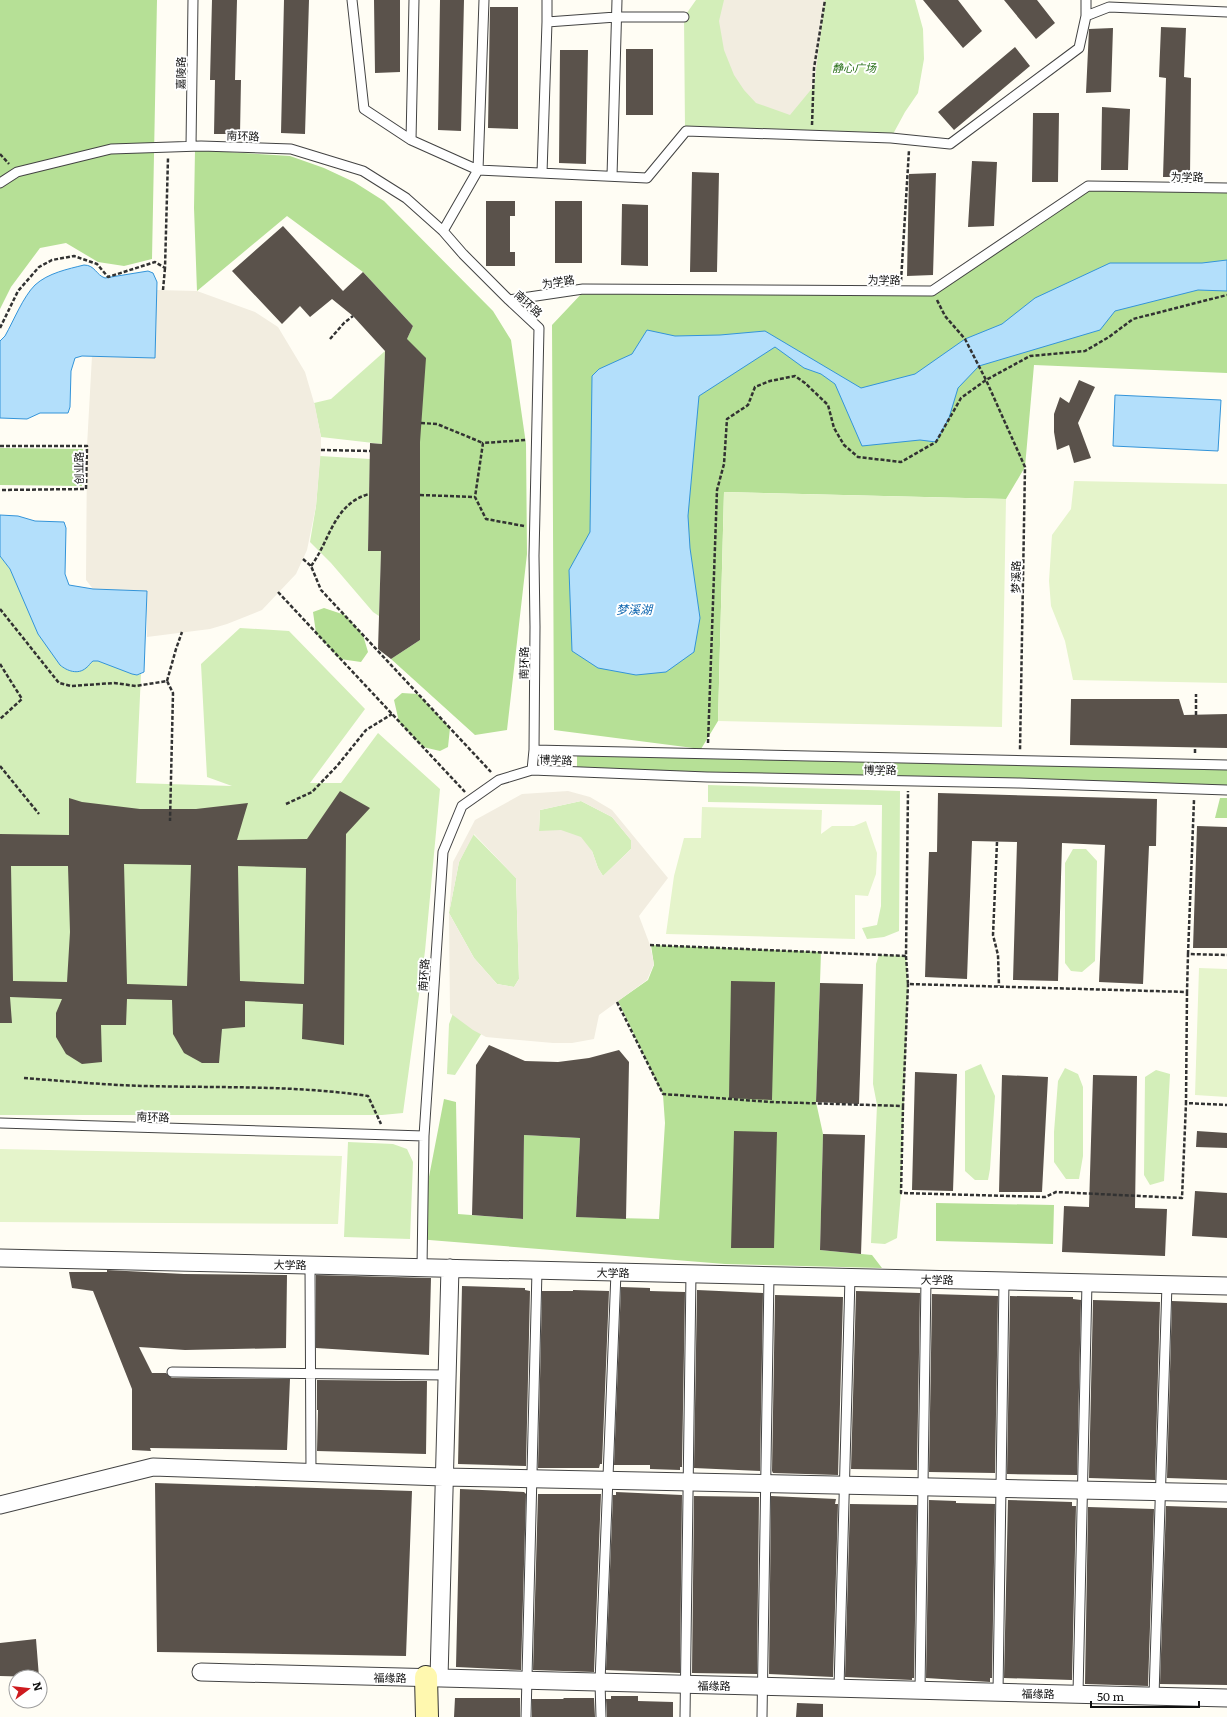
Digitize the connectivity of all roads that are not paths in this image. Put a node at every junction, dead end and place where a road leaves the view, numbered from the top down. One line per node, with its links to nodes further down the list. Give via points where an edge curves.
1 (193, 0): 14 (lane, 嘉陵路)
2 (352, 0): 13 (lane, via 364,109)
3 (414, 0): 13 (lane)
4 (484, 0): 15 (lane)
5 (547, 0): 12 (lane)
6 (617, 0): 10 (lane)
7 (1086, 0): 9 (lane)
8 (1227, 12): 9 (lane, via 1109,8)
9 (1086, 16): 17 (lane, via 1079,48 950,144 811,135 686,131 647,178)
10 (616, 17): 11 (lane); 12 (lane); 17 (lane)
11 (684, 17)
12 (547, 22): 16 (lane)
13 (411, 140): 15 (lane)
14 (191, 146): 18 (lane, 南环路, via 111,149 17,172); 20 (lane, 南环路, via 291,149 363,171 406,198)
15 (478, 170): 16 (lane); 20 (lane)
16 (542, 173): 17 (lane)
17 (612, 176)
18 (0, 183)
19 (1227, 188): 21 (lane, 为学路, via 1088,186 932,292 583,289)
20 (443, 231): 21 (lane, 南环路)
21 (509, 300): 22 (lane, 南环路, via 539,328 534,528)
22 (534, 750): 23 (lane, 博学路); 24 (lane, 南环路)
23 (1227, 765)
24 (532, 770): 25 (lane, 博学路); 27 (lane, 南环路, via 499,780 462,806 443,852)
25 (1227, 790)
26 (0, 1124): 27 (lane, 南环路)
27 (424, 1136): 30 (lane)
28 (0, 1258): 29 (street, 大学路)
29 (310, 1265): 30 (street, 大学路); 43 (lane)
30 (422, 1267): 31 (street, 大学路)
31 (450, 1268): 32 (street, 大学路); 44 (street)
32 (537, 1270): 33 (street, 大学路); 47 (lane)
33 (616, 1272): 34 (street, 大学路); 48 (lane)
34 (691, 1273): 35 (street, 大学路); 49 (lane)
35 (769, 1275): 36 (street, 大学路); 50 (lane)
36 (850, 1277): 37 (street, 大学路); 51 (lane)
37 (926, 1279): 38 (street, 大学路); 52 (lane)
38 (1004, 1281): 39 (street, 大学路); 53 (lane)
39 (1087, 1282): 40 (street, 大学路); 54 (lane)
40 (1167, 1284): 41 (street, 大学路); 55 (lane)
41 (1227, 1286)
42 (172, 1372): 43 (lane)
43 (311, 1372): 44 (lane); 45 (lane)
44 (447, 1374): 46 (street)
45 (311, 1472): 46 (street); 57 (street, via 153,1467)
46 (443, 1477): 47 (street); 59 (street)
47 (531, 1479): 48 (street); 60 (lane)
48 (608, 1480): 49 (street); 61 (lane)
49 (688, 1482): 50 (street); 62 (lane)
50 (766, 1484): 51 (street); 63 (lane)
51 (845, 1485): 52 (street); 64 (lane)
52 (923, 1487): 53 (street); 65 (lane)
53 (1001, 1489): 54 (street); 66 (lane)
54 (1082, 1490): 55 (street); 67 (lane)
55 (1160, 1492): 56 (street); 68 (lane)
56 (1227, 1493)
57 (0, 1505)
58 (201, 1672): 59 (street, 福缘路)
59 (433, 1678): 60 (street, 福缘路); 70 (street)
60 (526, 1680): 61 (street, 福缘路); 71 (lane)
61 (600, 1682): 62 (street, 福缘路); 72 (lane)
62 (685, 1684): 63 (street, 福缘路); 73 (lane)
63 (762, 1686): 64 (street, 福缘路); 74 (lane)
64 (839, 1688): 65 (street, 福缘路)
65 (920, 1690): 66 (street, 福缘路)
66 (998, 1692): 67 (street, 福缘路)
67 (1078, 1694): 68 (street, 福缘路)
68 (1154, 1696): 69 (street, 福缘路)
69 (1227, 1698)
70 (427, 1717)
71 (526, 1717)
72 (600, 1717)
73 (685, 1717)
74 (762, 1717)

